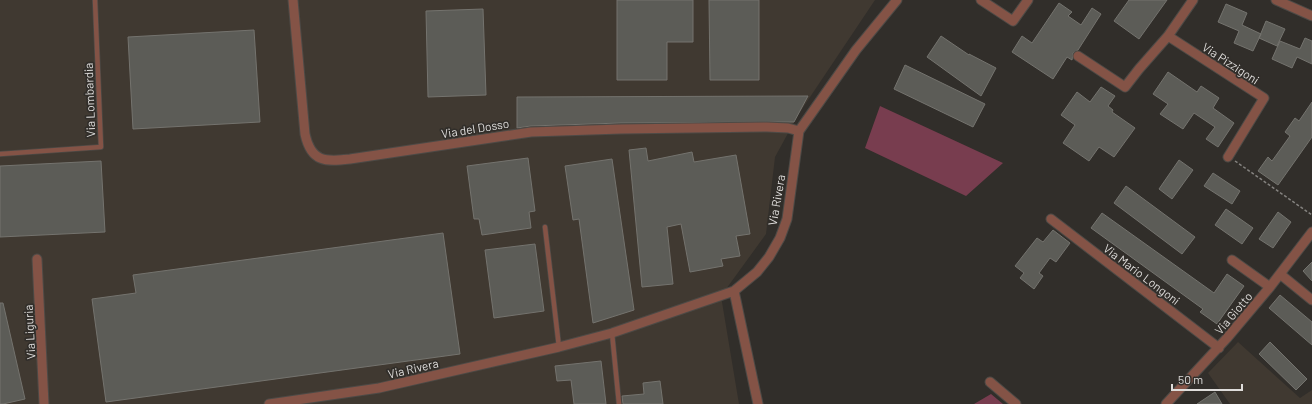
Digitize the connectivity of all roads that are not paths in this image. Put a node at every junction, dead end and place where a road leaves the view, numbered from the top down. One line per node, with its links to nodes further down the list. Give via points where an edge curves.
1 (95, 0): 12 (lane, Via Lombardia, via 101,147)
2 (293, 0): 11 (street, Via del Dosso, via 305,134 314,155 327,160 350,159 532,132 767,127)
3 (897, 0): 11 (street, Via Rivera, via 856,50)
4 (981, 0): 5 (street, via 1012,23)
5 (1028, 0)
6 (1193, 0): 9 (street)
7 (1276, 0): 8 (street)
8 (1312, 16)
9 (1168, 36): 10 (street, via 1125,87); 13 (street, Via Pizzigoni, via 1264,98)
10 (1078, 56)
11 (799, 131): 21 (street, Via Rivera, via 787,220 780,238 757,272)
12 (0, 154)
13 (1228, 157)
14 (1051, 219): 25 (street, Via Mario Longoni)
15 (546, 227): 24 (lane)
16 (1312, 232): 19 (street, Via Giotto)
17 (37, 259): 27 (street, Via Liguria)
18 (1232, 260): 20 (street)
19 (1280, 274): 20 (street, Via Giotto); 22 (street)
20 (1270, 287): 25 (street, Via Giotto)
21 (734, 290): 23 (street, Via Rivera); 30 (street)
22 (1312, 300)
23 (612, 333): 24 (street, Via Rivera); 29 (lane)
24 (559, 347): 28 (street, Via Rivera, via 379,388)
25 (1219, 348): 32 (street, Via Giotto)
26 (990, 382): 31 (street)
27 (44, 404)
28 (270, 404)
29 (619, 404)
30 (758, 404)
31 (1016, 404)
32 (1166, 404)

